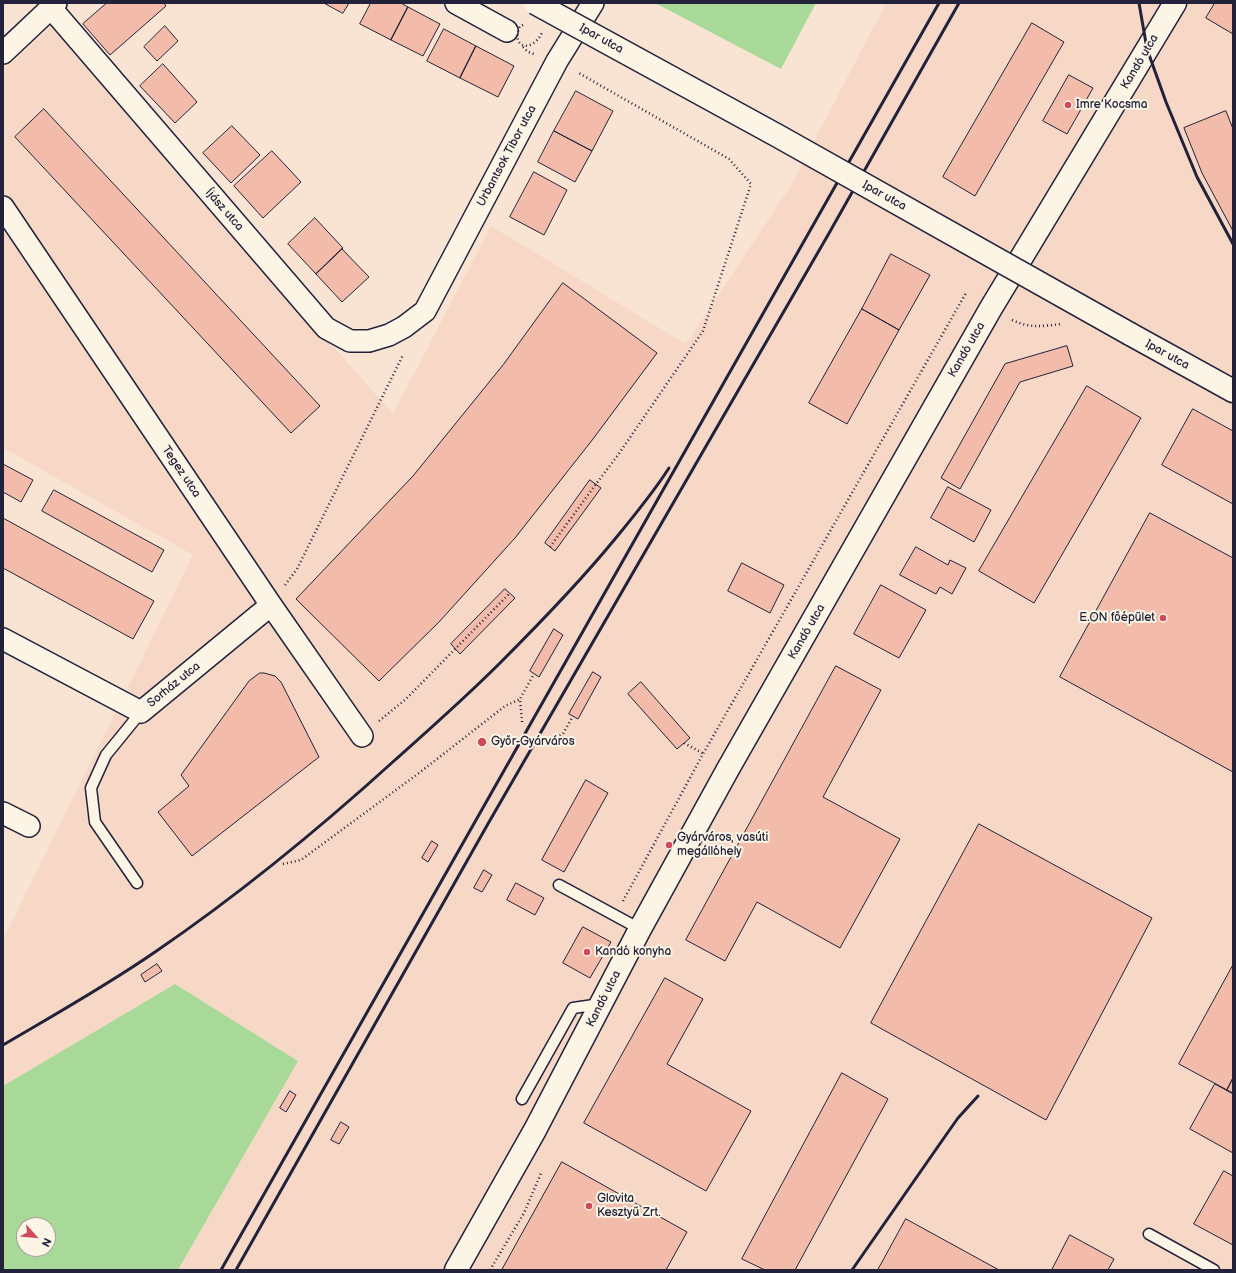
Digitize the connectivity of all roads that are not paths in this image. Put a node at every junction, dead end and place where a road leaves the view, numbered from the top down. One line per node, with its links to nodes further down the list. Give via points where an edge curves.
1 (456, 3): 6 (street)
2 (535, 3): 10 (street, Ipar utca, bridge)
3 (593, 3): 9 (street, Urbantsok Tibor utca, via 557,61)
4 (1175, 3): 19 (street, Kandó utca, via 992,308 732,762)
5 (53, 5): 7 (street); 9 (street, Íjász utca, via 326,328 350,341 369,341 389,336)
6 (516, 28)
7 (3, 53)
8 (3, 208): 11 (street, Tegez utca)
9 (425, 311)
10 (1233, 391)
11 (271, 605): 13 (street, Sorház utca); 14 (street, Tegez utca)
12 (3, 639): 13 (street, Sorház utca)
13 (141, 712): 17 (lane, via 106,755 91,788 95,822)
14 (362, 736)
15 (3, 813): 16 (street)
16 (29, 826)
17 (137, 883)
18 (559, 885): 19 (lane)
19 (640, 929): 20 (street, Kandó utca)
20 (601, 1004): 21 (lane, via 573,1008); 23 (street, Kandó utca, via 535,1130)
21 (522, 1099)
22 (1149, 1234): 24 (lane)
23 (456, 1270)
24 (1214, 1270)

